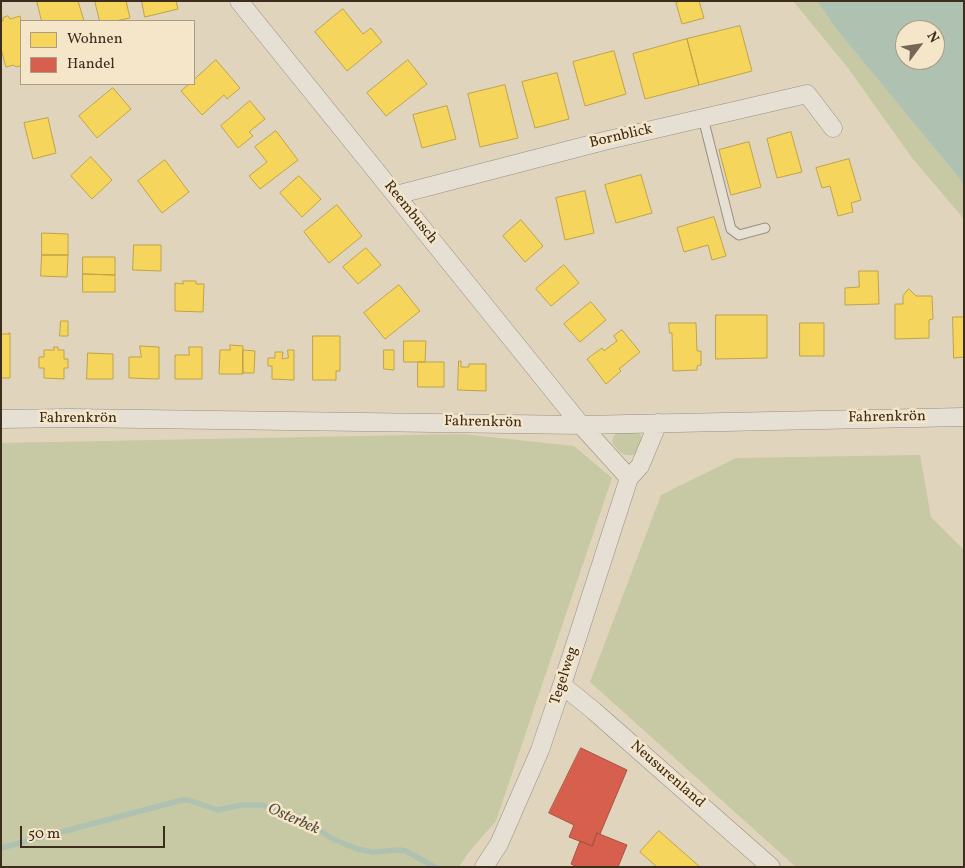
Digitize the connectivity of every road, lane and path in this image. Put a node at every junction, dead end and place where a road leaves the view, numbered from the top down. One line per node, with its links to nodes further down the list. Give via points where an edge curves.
1 (239, 1): 4 (street, Reembusch)
2 (703, 118): 3 (street, Bornblick, via 807,94); 4 (street, Bornblick); 5 (lane, via 731,229 739,235)
3 (833, 128)
4 (396, 195): 9 (street, Reembusch)
5 (765, 228)
6 (964, 417): 8 (street, Fahrenkrön)
7 (1, 419): 9 (street, Fahrenkrön)
8 (658, 423): 9 (street, Fahrenkrön); 10 (street, Tegelweg, via 640,466)
9 (581, 424): 10 (street)
10 (629, 478): 11 (street, Tegelweg)
11 (562, 685): 12 (street, Tegelweg, via 523,791 499,844); 13 (street, Neusurenland)
12 (484, 867)
13 (771, 867)

